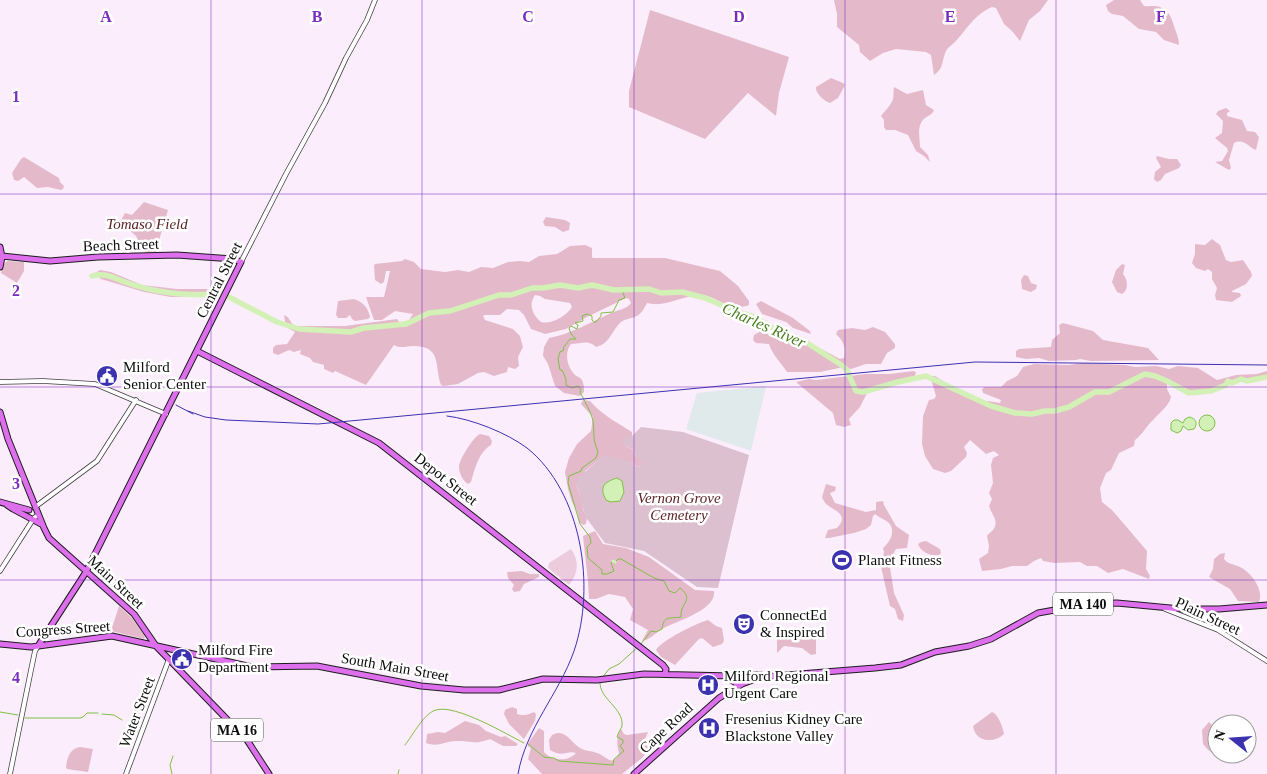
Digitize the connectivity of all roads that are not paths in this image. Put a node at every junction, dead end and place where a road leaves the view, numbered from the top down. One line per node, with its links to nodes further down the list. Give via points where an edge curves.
1 (375, 0): 4 (street, Central Street)
2 (0, 247): 3 (main road)
3 (2, 256): 4 (main road, Beach Street, via 56,261 177,255); 5 (main road)
4 (241, 262): 6 (main road, Central Street)
5 (0, 267)
6 (197, 351): 10 (main road, Central Street); 27 (main road, Depot Street, via 377,442)
7 (0, 382): 8 (street, via 95,384)
8 (136, 400): 10 (street); 13 (street, via 98,460)
9 (0, 412): 13 (main road, Main Street / MA 16)
10 (166, 414): 20 (main road, Central Street)
11 (0, 502): 12 (main road)
12 (7, 505): 14 (main road); 15 (main road)
13 (35, 507): 14 (main road); 16 (main road, Main Street / MA 16)
14 (29, 510): 15 (main road)
15 (18, 512): 17 (main road)
16 (38, 514): 17 (street); 18 (main road, Main Street / MA 16)
17 (33, 519): 18 (main road); 19 (street)
18 (42, 525): 20 (main road, Main Street / MA 16, via 52,540)
19 (0, 571)
20 (86, 572): 24 (main road, Central Street); 25 (main road, Main Street / MA 16, via 134,614)
21 (1267, 605): 22 (main road, MA 140)
22 (1165, 609): 28 (street, Plain Street, via 1218,630); 32 (main road, MA 140, via 1110,602 1063,608 1038,614 969,646 935,652 901,664)
23 (0, 644): 24 (main road, Congress Street)
24 (38, 646): 25 (main road, Congress Street, via 108,636); 36 (street)
25 (156, 646): 26 (main road, Main Street / MA 16); 30 (main road, South Main Street, via 252,667 318,666 441,689 497,690 543,679)
26 (169, 658): 37 (street, Water Street); 38 (main road, Main Street / MA 16, via 247,740)
27 (658, 661): 29 (main road, Depot Street); 30 (main road)
28 (1267, 662)
29 (664, 666): 30 (main road); 31 (main road, Depot Street)
30 (663, 674): 31 (main road, South Main Street)
31 (673, 674): 33 (main road, South Main Street)
32 (766, 676): 33 (main road); 34 (main road, MA 140)
33 (730, 677): 34 (main road, South Main Street); 35 (main road)
34 (740, 685): 35 (main road, Cape Road / MA 140)
35 (725, 693): 39 (main road, Cape Road / MA 140)
36 (10, 774)
37 (126, 774)
38 (269, 774)
39 (634, 774)

